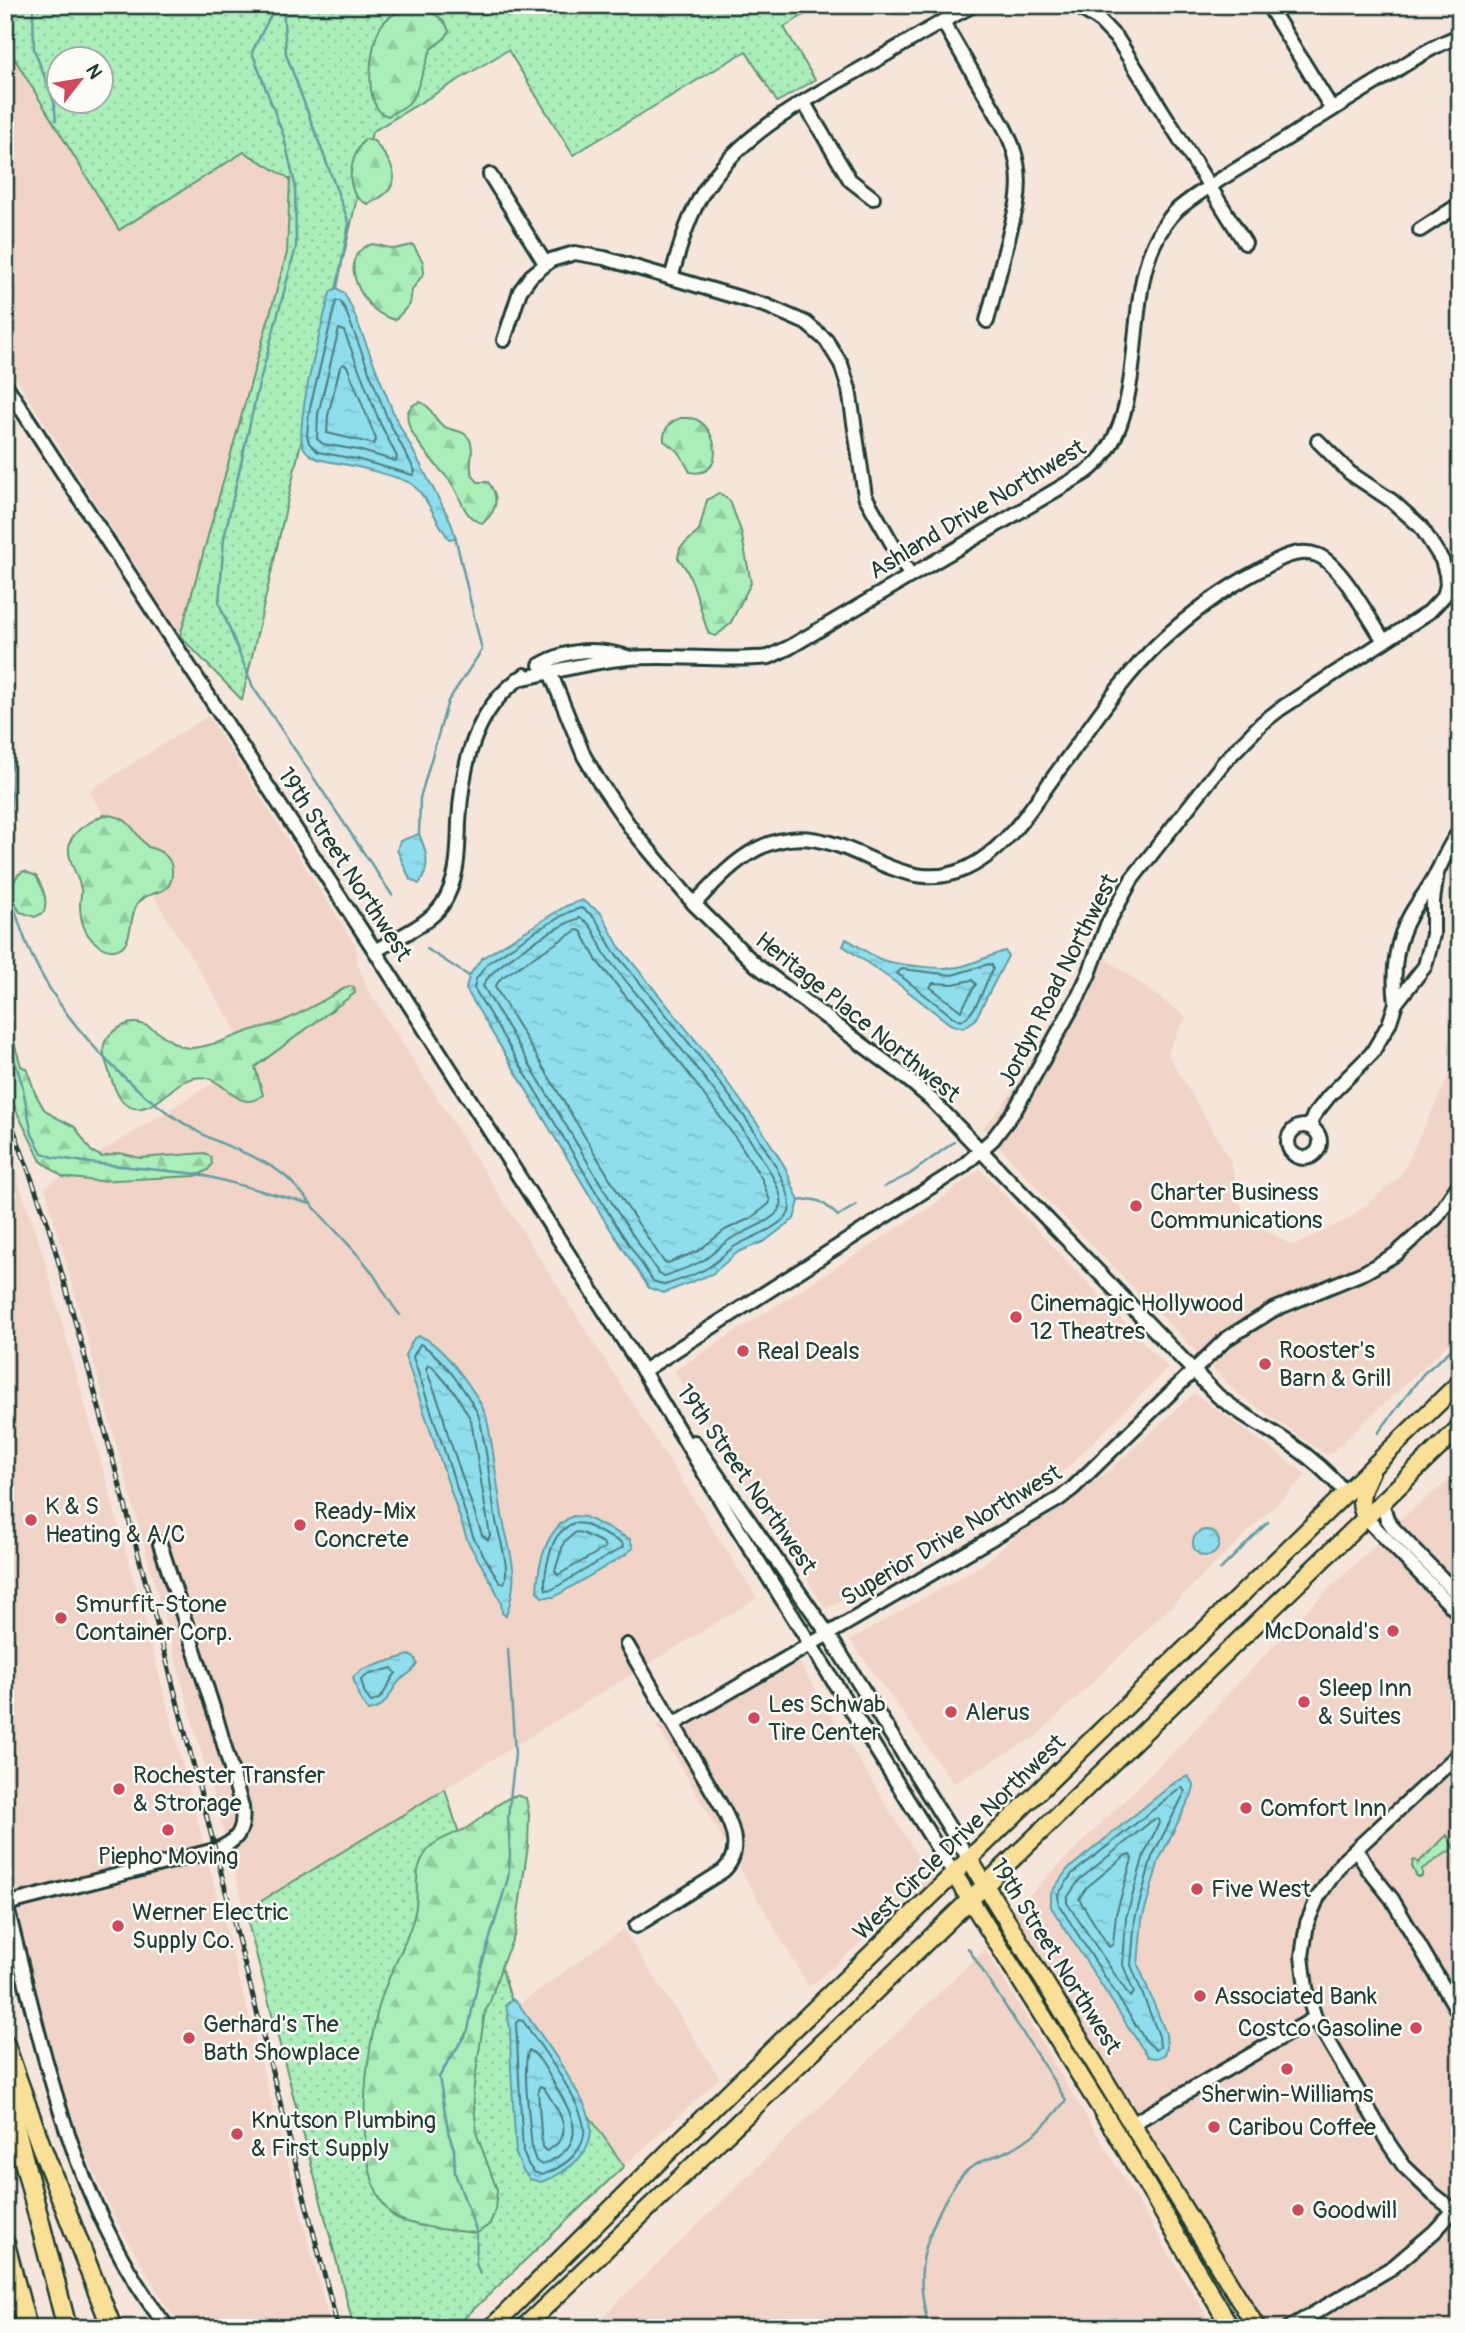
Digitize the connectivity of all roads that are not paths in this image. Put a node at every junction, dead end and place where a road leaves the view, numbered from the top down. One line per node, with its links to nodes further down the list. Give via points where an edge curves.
1 (974, 5): 4 (street)
2 (1075, 5): 9 (street, via 1098,19 1118,40)
3 (1268, 5): 7 (street)
4 (943, 22): 6 (street); 16 (street, via 1007,131 1019,170 1017,204)
5 (1460, 36): 7 (street, Ashland Drive Northwest, via 1436,45)
6 (803, 103): 10 (street, via 845,172); 15 (street, via 753,136 713,178 694,209)
7 (1332, 109): 9 (street, Ashland Drive Northwest)
8 (490, 175): 14 (street)
9 (1210, 188): 13 (street); 20 (street, Ashland Drive Northwest, via 1170,217 1149,255 1125,407 1108,452 1085,473)
10 (873, 198)
11 (1460, 204): 12 (street)
12 (1420, 230)
13 (1245, 243)
14 (545, 263): 15 (street, via 584,253); 17 (street, via 520,291)
15 (671, 278): 20 (street, via 783,311 826,340 846,377 865,496)
16 (987, 321)
17 (504, 340)
18 (5, 384): 26 (street, 19th Street Northwest)
19 (1318, 441): 21 (street, Jordyn Road Northwest, via 1350,473 1421,527 1447,574 1438,605)
20 (910, 575): 22 (street, Ashland Drive Northwest, via 769,657 628,657)
21 (1384, 641): 25 (street, via 1325,559 1307,551 1297,553 1220,594 1159,643 1018,824 990,853 961,872 929,878 898,872 827,841 778,841 740,859); 29 (street, Jordyn Road Northwest, via 1280,709 1224,762 1132,879 1107,925 1079,995 1015,1110)
22 (548, 667): 25 (street, Heritage Place Northwest, via 598,780 633,831); 26 (street, Ashland Drive Northwest, via 518,680 501,695 468,753 462,778 457,866 440,908)
23 (1460, 831): 24 (street)
24 (1437, 872): 27 (street, via 1400,939 1395,958); 27 (street, via 1433,935 1425,966)
25 (694, 904): 29 (street, Heritage Place Northwest, via 756,965 931,1099)
26 (375, 951): 32 (street, 19th Street Northwest)
27 (1396, 1003): 28 (street, via 1372,1053 1329,1096)
28 (1309, 1126)
29 (981, 1151): 31 (street, Heritage Place Northwest); 32 (street, Jordyn Road Northwest)
30 (1460, 1183): 31 (street, Superior Drive Northwest, via 1436,1219 1396,1254 1259,1317)
31 (1192, 1370): 36 (street, Heritage Place Northwest, via 1238,1412 1293,1446); 42 (street, Superior Drive Northwest, via 1059,1499)
32 (643, 1371): 42 (street, 19th Street Northwest); 44 (street, 19th Street Northwest)
33 (1460, 1382): 35 (main road, West Circle Drive Northwest)
34 (1460, 1427): 37 (main road)
35 (1373, 1465): 36 (main road, West Circle Drive Northwest); 38 (main road, via 1361,1495)
36 (1345, 1492): 48 (main road, West Circle Drive Northwest)
37 (1382, 1503): 38 (main road); 40 (street, via 1393,1528)
38 (1366, 1518): 41 (street); 50 (main road)
39 (160, 1544): 52 (street, via 243,1807 240,1835 215,1850)
40 (1460, 1597)
41 (1460, 1615)
42 (828, 1634): 44 (street, Superior Drive Northwest); 48 (street, 19th Street Northwest)
43 (627, 1645): 45 (street)
44 (811, 1645): 45 (street, Superior Drive Northwest); 49 (street, 19th Street Northwest)
45 (674, 1724): 53 (street, via 733,1829 734,1851 729,1866 715,1878)
46 (1460, 1753): 47 (street)
47 (1357, 1850): 54 (street, via 1392,1899); 55 (street, via 1328,1880 1307,1923 1303,1965)
48 (969, 1859): 49 (main road, West Circle Drive Northwest); 50 (main road, 19th Street Northwest)
49 (954, 1874): 51 (main road, 19th Street Northwest); 65 (main road, West Circle Drive Northwest)
50 (986, 1884): 51 (main road); 58 (main road, 19th Street Northwest)
51 (970, 1899): 66 (main road); 67 (main road, 19th Street Northwest)
52 (6, 1902): 64 (street, via 72,2149 118,2250)
53 (636, 1926)
54 (1460, 2015)
55 (1315, 2018): 58 (street); 59 (street, via 1404,2166)
56 (5, 2045): 63 (highway)
57 (5, 2087): 62 (highway)
58 (1132, 2124): 68 (main road, 19th Street Northwest)
59 (1458, 2210): 69 (street, via 1393,2267)
60 (5, 2244): 61 (highway)
61 (27, 2328)
62 (67, 2328)
63 (113, 2328)
64 (168, 2328)
65 (491, 2328)
66 (523, 2328)
67 (1231, 2328)
68 (1257, 2328)
69 (1289, 2328)

